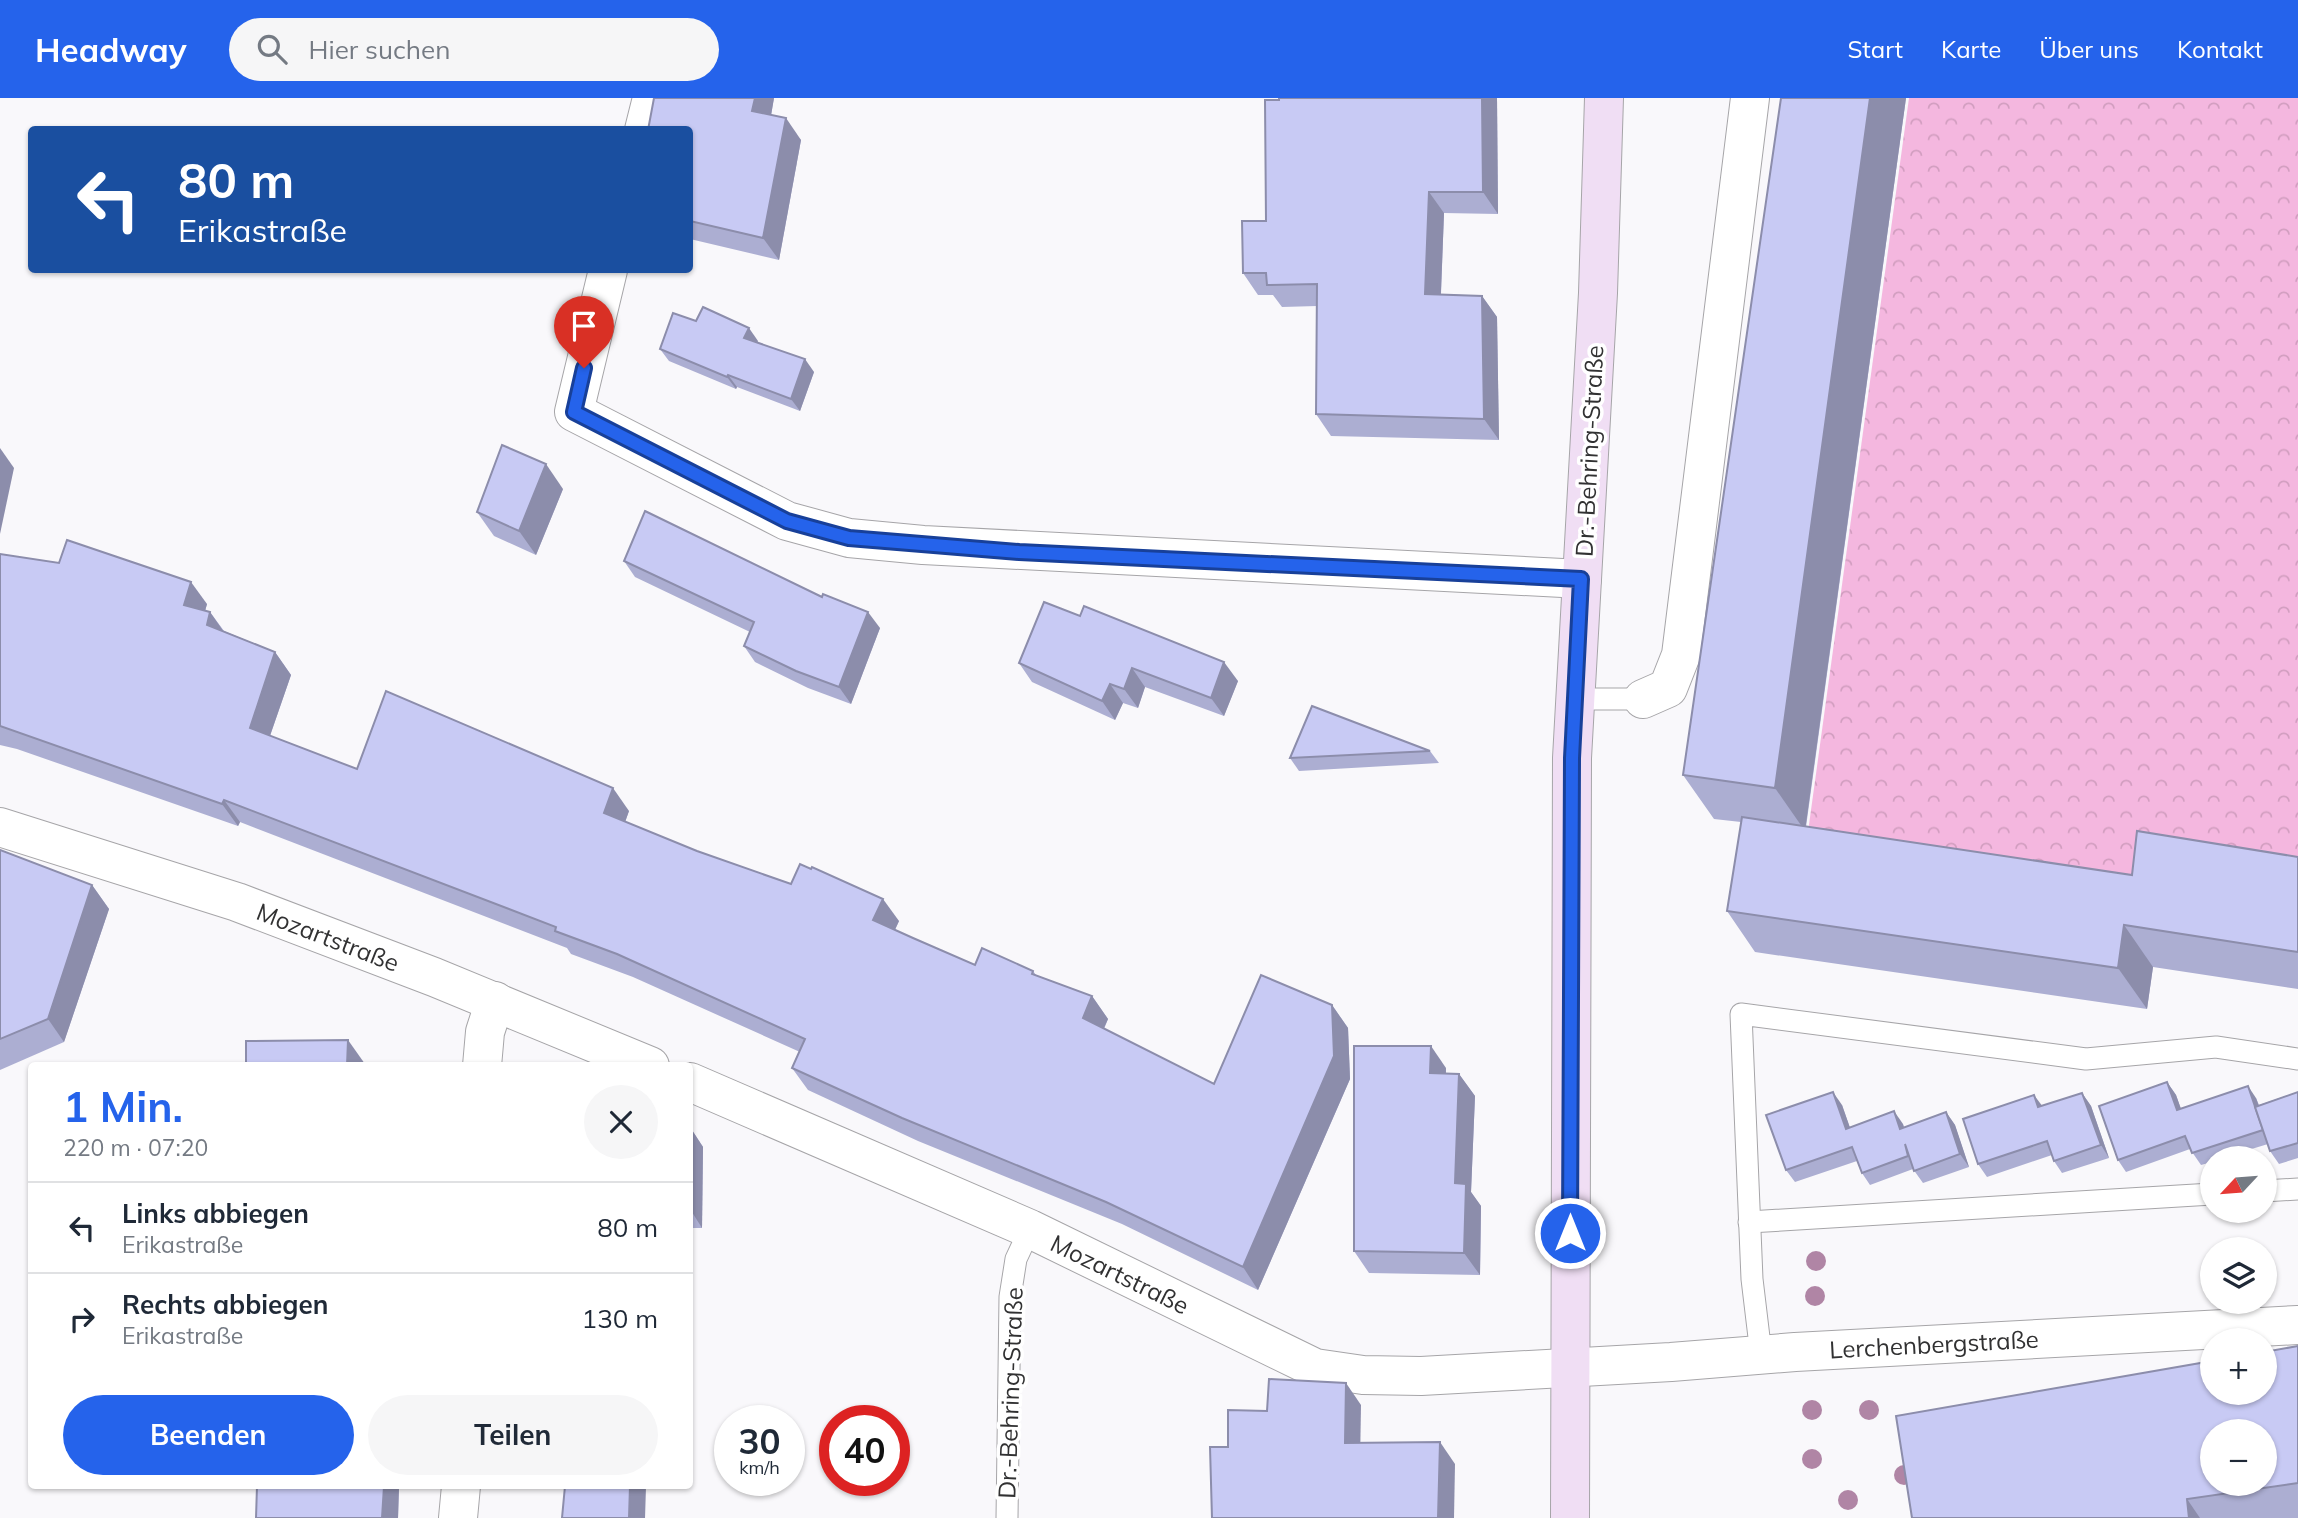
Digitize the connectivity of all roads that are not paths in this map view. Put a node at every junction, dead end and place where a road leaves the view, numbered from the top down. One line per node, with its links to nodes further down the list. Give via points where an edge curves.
1 (652, 98): 4 (street)
2 (1604, 98): 6 (street, Dr.-Behring-Straße)
3 (1750, 98): 8 (street, via 1681,655 1668,688)
4 (645, 126)
5 (607, 273): 6 (street, via 574,412 787,521 849,538 923,545)
6 (1581, 579): 7 (street, Dr.-Behring-Straße)
7 (1576, 699): 8 (lane); 22 (street, Dr.-Behring-Straße)
8 (1643, 699)
9 (0, 827): 10 (street, Mozartstraße, via 237,902)
10 (495, 1001): 12 (street); 13 (street, Mozartstraße)
11 (2298, 1059): 18 (lane, via 2216,1047 2086,1059 1741,1014)
12 (482, 1062)
13 (640, 1062)
14 (693, 1083): 19 (street, Mozartstraße)
15 (2298, 1189): 16 (lane)
16 (2277, 1190)
17 (2200, 1195): 18 (lane)
18 (1749, 1222): 21 (lane)
19 (1030, 1229): 22 (street, Mozartstraße, via 1315,1368 1421,1376); 25 (lane, Dr.-Behring-Straße, via 1016,1259 1010,1297)
20 (2298, 1325): 21 (street, Lerchenbergstraße)
21 (1760, 1354): 22 (street, Lerchenbergstraße)
22 (1569, 1368): 26 (street, Dr.-Behring-Straße)
23 (461, 1489): 24 (street)
24 (458, 1518)
25 (1007, 1518)
26 (1570, 1518)

